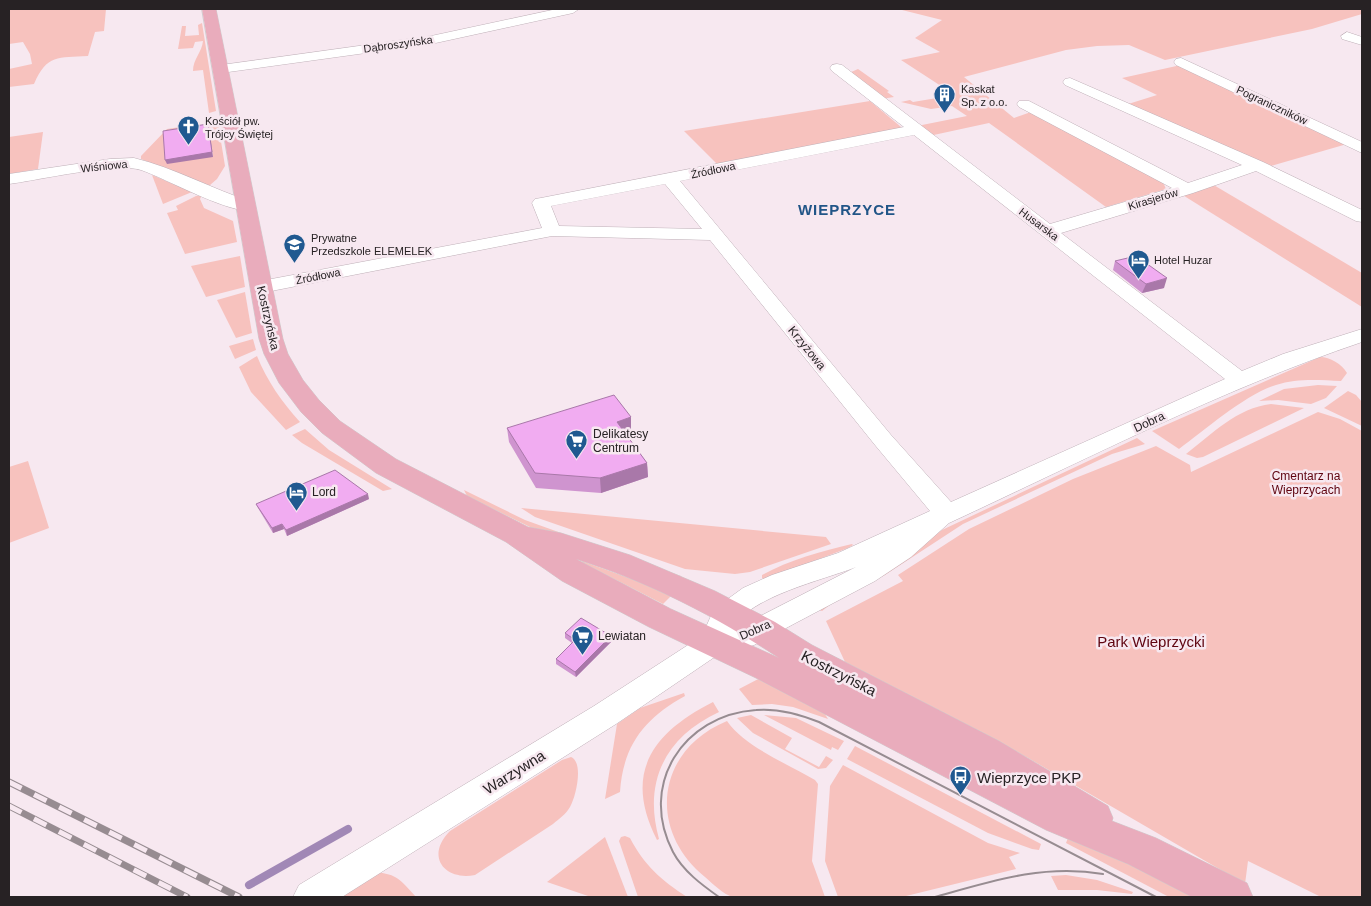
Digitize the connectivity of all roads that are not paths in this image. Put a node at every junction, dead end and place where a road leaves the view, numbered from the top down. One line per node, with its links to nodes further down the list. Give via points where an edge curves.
1 (209, 9): 7 (main road, Kostrzyńska)
2 (573, 9): 7 (street, Dąbroszyńska, via 431,40)
3 (1347, 36): 4 (street)
4 (1362, 41)
5 (1181, 62): 11 (street, Pograniczników)
6 (837, 68): 10 (street, Husarska)
7 (221, 69): 15 (main road, Kostrzyńska)
8 (1070, 82): 12 (street)
9 (1024, 104): 17 (street)
10 (915, 130): 14 (street, Źródłowa); 21 (street, Husarska)
11 (1362, 148)
12 (1257, 165): 17 (street, Kirasjerów); 19 (street)
13 (9, 179): 16 (street, Wiśniowa, via 128,163 148,167)
14 (670, 179): 20 (street, Źródłowa, via 541,203); 22 (street, Krzyżowa)
15 (242, 183): 16 (street, Wiśniowa); 18 (main road, Kostrzyńska)
16 (195, 187): 18 (street, Wiśniowa)
17 (1187, 189): 21 (street, Kirasjerów)
18 (246, 206): 23 (main road, Kostrzyńska)
19 (1362, 217)
20 (552, 231): 22 (street, Źródłowa); 23 (street, Źródłowa)
21 (1048, 231): 25 (street, Husarska)
22 (715, 235): 26 (street, Krzyżowa)
23 (261, 286): 27 (main road, Kostrzyńska, via 276,354 292,383 332,428 386,466 517,534 573,573 660,618)
24 (1362, 336): 25 (street, Dobra)
25 (1240, 380): 26 (street, Dobra)
26 (943, 516): 27 (street, Dobra, via 769,589 738,605); 28 (street, Dobra, via 902,550 864,574)
27 (722, 628): 28 (main road, Kostrzyńska); 29 (main road, Kostrzyńska, via 1060,818); 30 (street, Warzywna, via 605,715)
28 (760, 629): 29 (main road, Kostrzyńska, via 797,652 975,744)
29 (1142, 851): 31 (main road, Kostrzyńska)
30 (310, 897)
31 (1233, 897)

